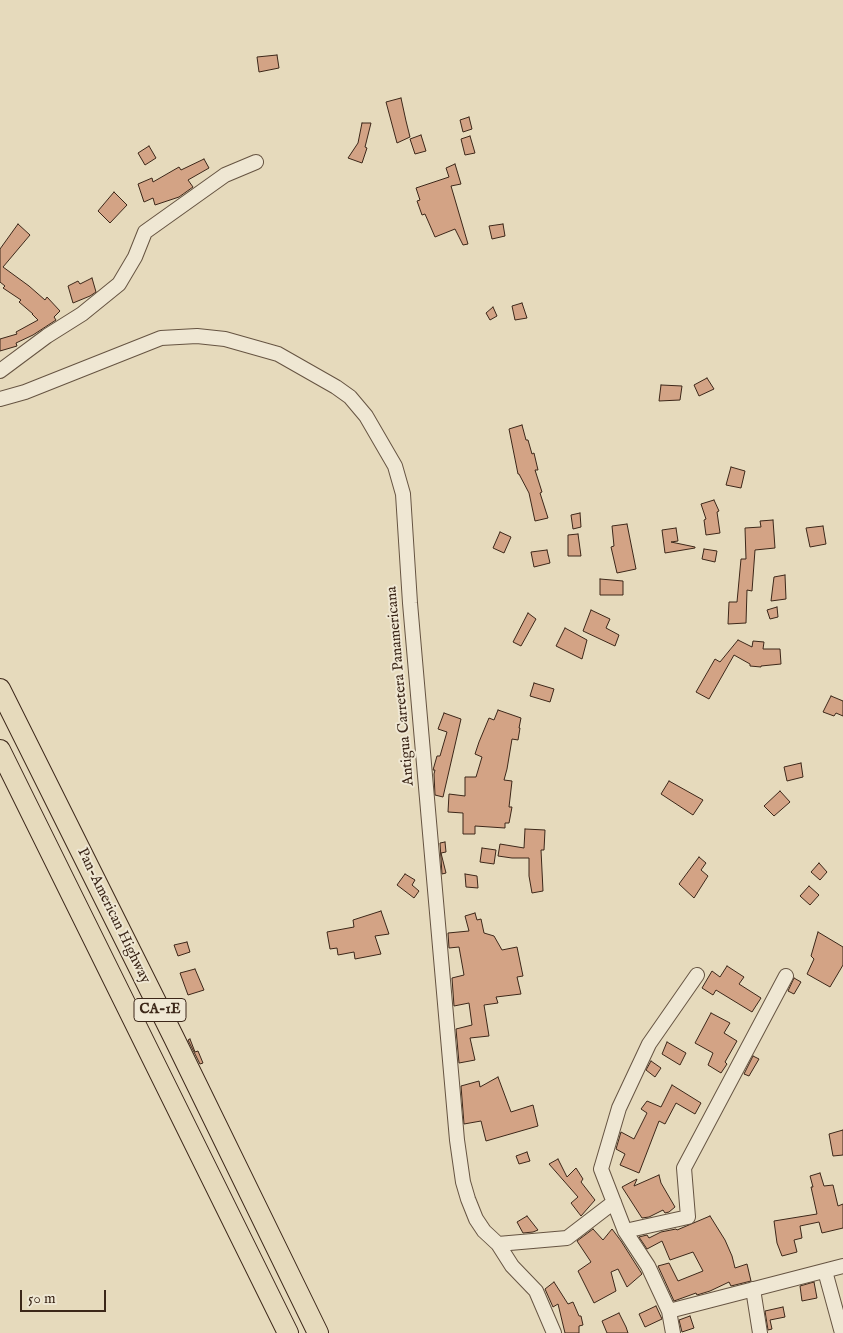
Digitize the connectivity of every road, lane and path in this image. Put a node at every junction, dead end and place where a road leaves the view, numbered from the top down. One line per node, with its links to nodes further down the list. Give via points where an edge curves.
1 (256, 162): 2 (street, via 225,175 145,232 119,284)
2 (0, 371)
3 (0, 399): 10 (street, Antigua Carretera Panamericana, via 161,338 197,336 225,339 278,354 336,387 350,397 366,416 395,466 404,494 411,612 457,1140 468,1199 484,1231)
4 (0, 689): 16 (highway, Pan-American Highway / CA-1E)
5 (0, 750): 15 (highway, Pan-American Highway / CA-1E)
6 (696, 975): 8 (street, via 649,1044 619,1108 601,1169)
7 (786, 976): 9 (street, via 684,1168 688,1218)
8 (614, 1202): 9 (street); 10 (street, via 567,1238)
9 (625, 1231): 14 (street, via 648,1266)
10 (498, 1244): 17 (street, Antigua Carretera Panamericana, via 512,1266 536,1291)
11 (843, 1266): 12 (street)
12 (825, 1271): 13 (street); 20 (street)
13 (753, 1289): 14 (street); 19 (street)
14 (669, 1311): 18 (street)
15 (288, 1333)
16 (318, 1333)
17 (554, 1333)
18 (673, 1333)
19 (760, 1333)
20 (842, 1333)

